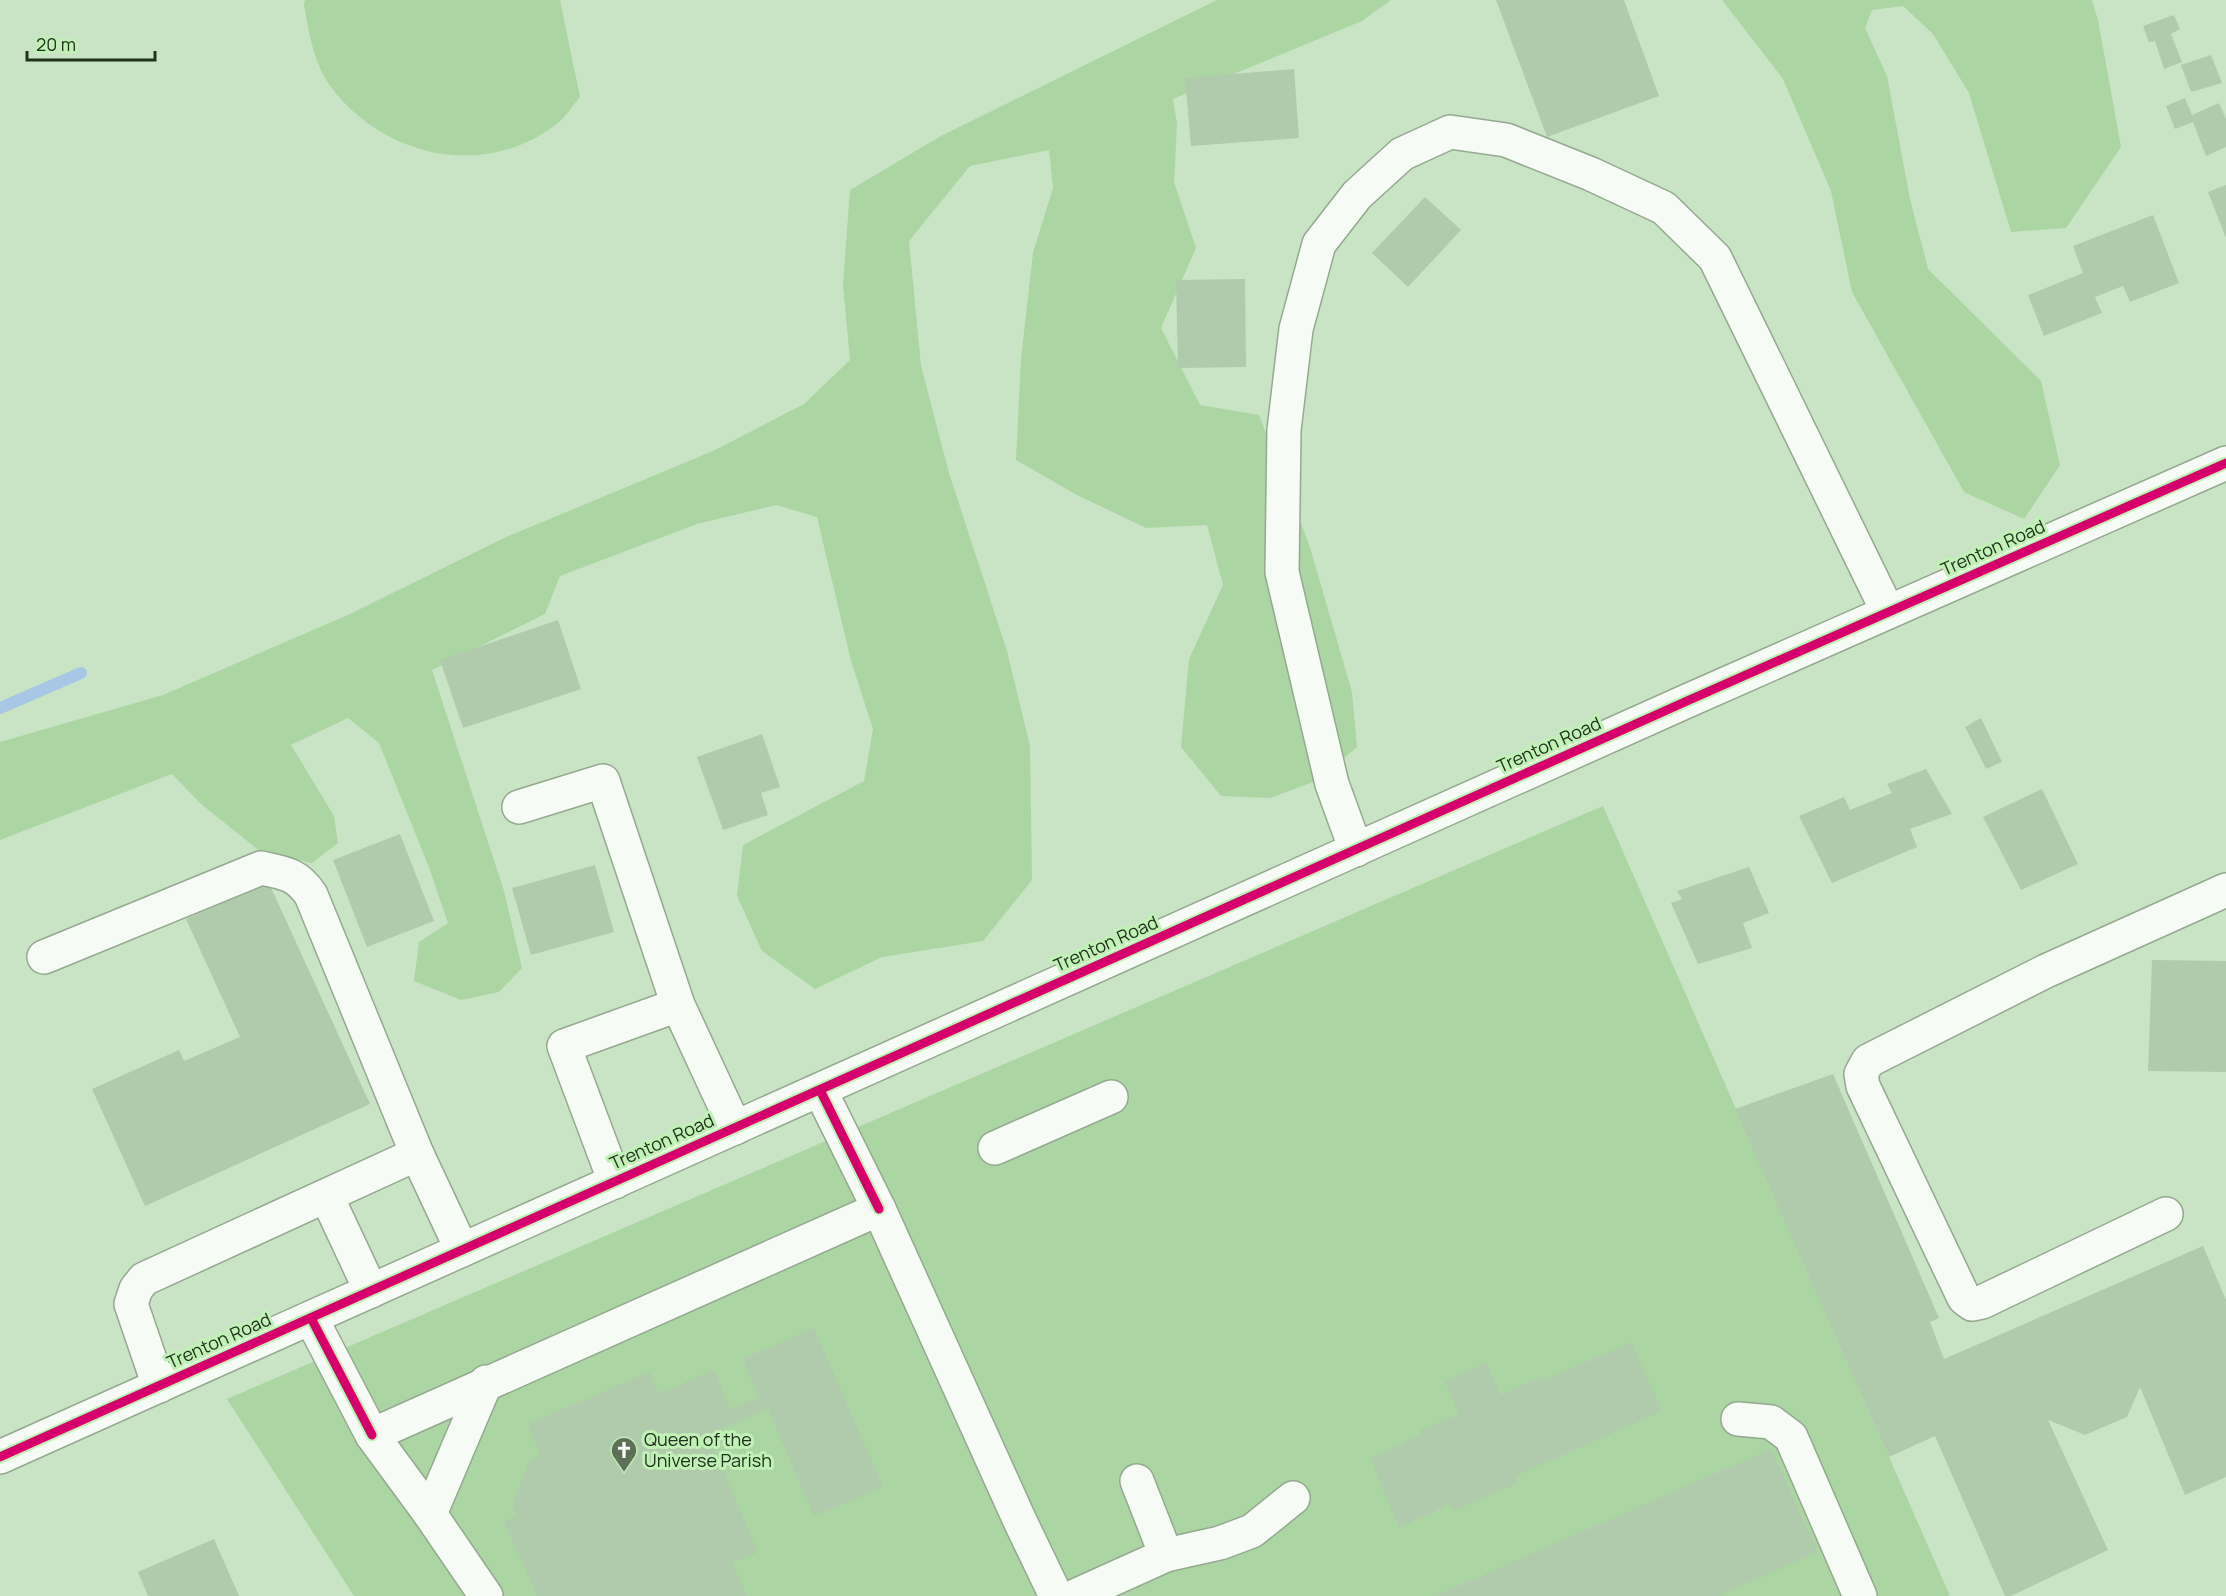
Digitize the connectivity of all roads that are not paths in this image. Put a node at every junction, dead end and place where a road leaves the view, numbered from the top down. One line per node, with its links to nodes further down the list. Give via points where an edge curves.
1 (2226, 463): 2 (main road, Trenton Road)
2 (1888, 612): 4 (main road, Trenton Road); 4 (main road, via 1715,258 1664,208 1506,140 1450,132 1402,154 1357,195 1319,244 1296,329 1284,430 1282,572 1332,784)
3 (519, 807): 7 (main road, via 603,781)
4 (1356, 850): 8 (main road, Trenton Road)
5 (2226, 890): 16 (main road, via 2046,971 1868,1061 1861,1074 1863,1086 1959,1288 1972,1304)
6 (44, 957): 12 (main road, via 261,868 302,881)
7 (678, 1005): 10 (main road); 13 (main road, via 564,1047)
8 (820, 1090): 10 (main road, Trenton Road); 15 (main road)
9 (1111, 1097): 11 (main road)
10 (735, 1128): 13 (main road, Trenton Road)
11 (995, 1148)
12 (417, 1154): 14 (main road); 17 (main road)
13 (615, 1182): 17 (main road, Trenton Road)
14 (327, 1197): 18 (main road); 21 (main road, via 144,1279 131,1304)
15 (879, 1209): 20 (main road); 30 (main road)
16 (2166, 1214)
17 (462, 1250): 18 (main road, Trenton Road)
18 (371, 1291): 19 (main road, Trenton Road)
19 (311, 1318): 21 (main road, Trenton Road); 23 (main road)
20 (486, 1382): 23 (main road); 27 (main road)
21 (159, 1386): 24 (main road, Trenton Road)
22 (1738, 1419): 32 (main road, via 1771,1422 1791,1437)
23 (372, 1435): 27 (main road)
24 (0, 1457)
25 (1137, 1480): 28 (main road)
26 (1293, 1498): 28 (main road, via 1266,1522 1246,1533)
27 (430, 1514): 29 (main road)
28 (1166, 1555): 31 (main road)
29 (486, 1596)
30 (1056, 1596)
31 (1075, 1596)
32 (1860, 1596)

